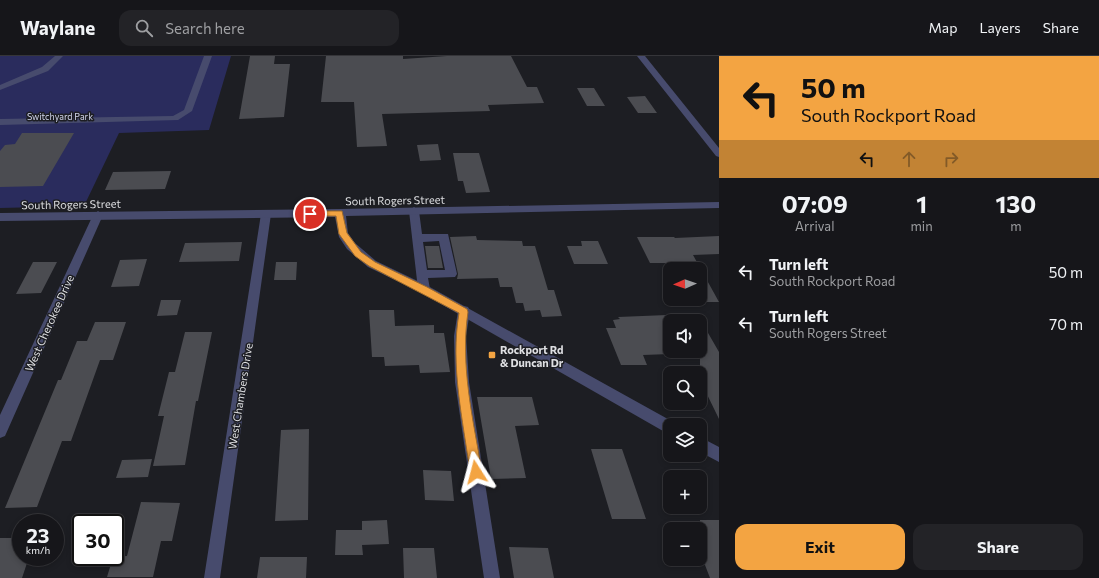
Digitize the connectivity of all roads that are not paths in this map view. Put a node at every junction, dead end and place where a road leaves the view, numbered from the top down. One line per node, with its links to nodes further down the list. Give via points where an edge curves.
1 (59, 56): 4 (street, via 45,69)
2 (208, 56): 5 (street, via 188,111 174,118)
3 (641, 56): 6 (street)
4 (0, 88)
5 (0, 122)
6 (719, 154)
7 (719, 205): 8 (street, South Rogers Street)
8 (414, 211): 9 (street, South Rogers Street); 13 (street)
9 (340, 213): 10 (street, South Rogers Street); 15 (street, via 343,234 358,254 372,264)
10 (266, 214): 11 (street, South Rogers Street); 21 (street, West Chambers Drive)
11 (98, 215): 12 (street, South Rogers Street); 18 (street, West Cherokee Drive)
12 (0, 217)
13 (418, 238): 14 (street); 14 (street, via 444,237 451,274)
14 (423, 274): 15 (street)
15 (424, 289): 16 (street)
16 (464, 312): 17 (street); 22 (street, via 460,336 462,382)
17 (663, 424)
18 (0, 431)
19 (707, 448): 20 (street)
20 (719, 455)
21 (212, 578)
22 (492, 578)

